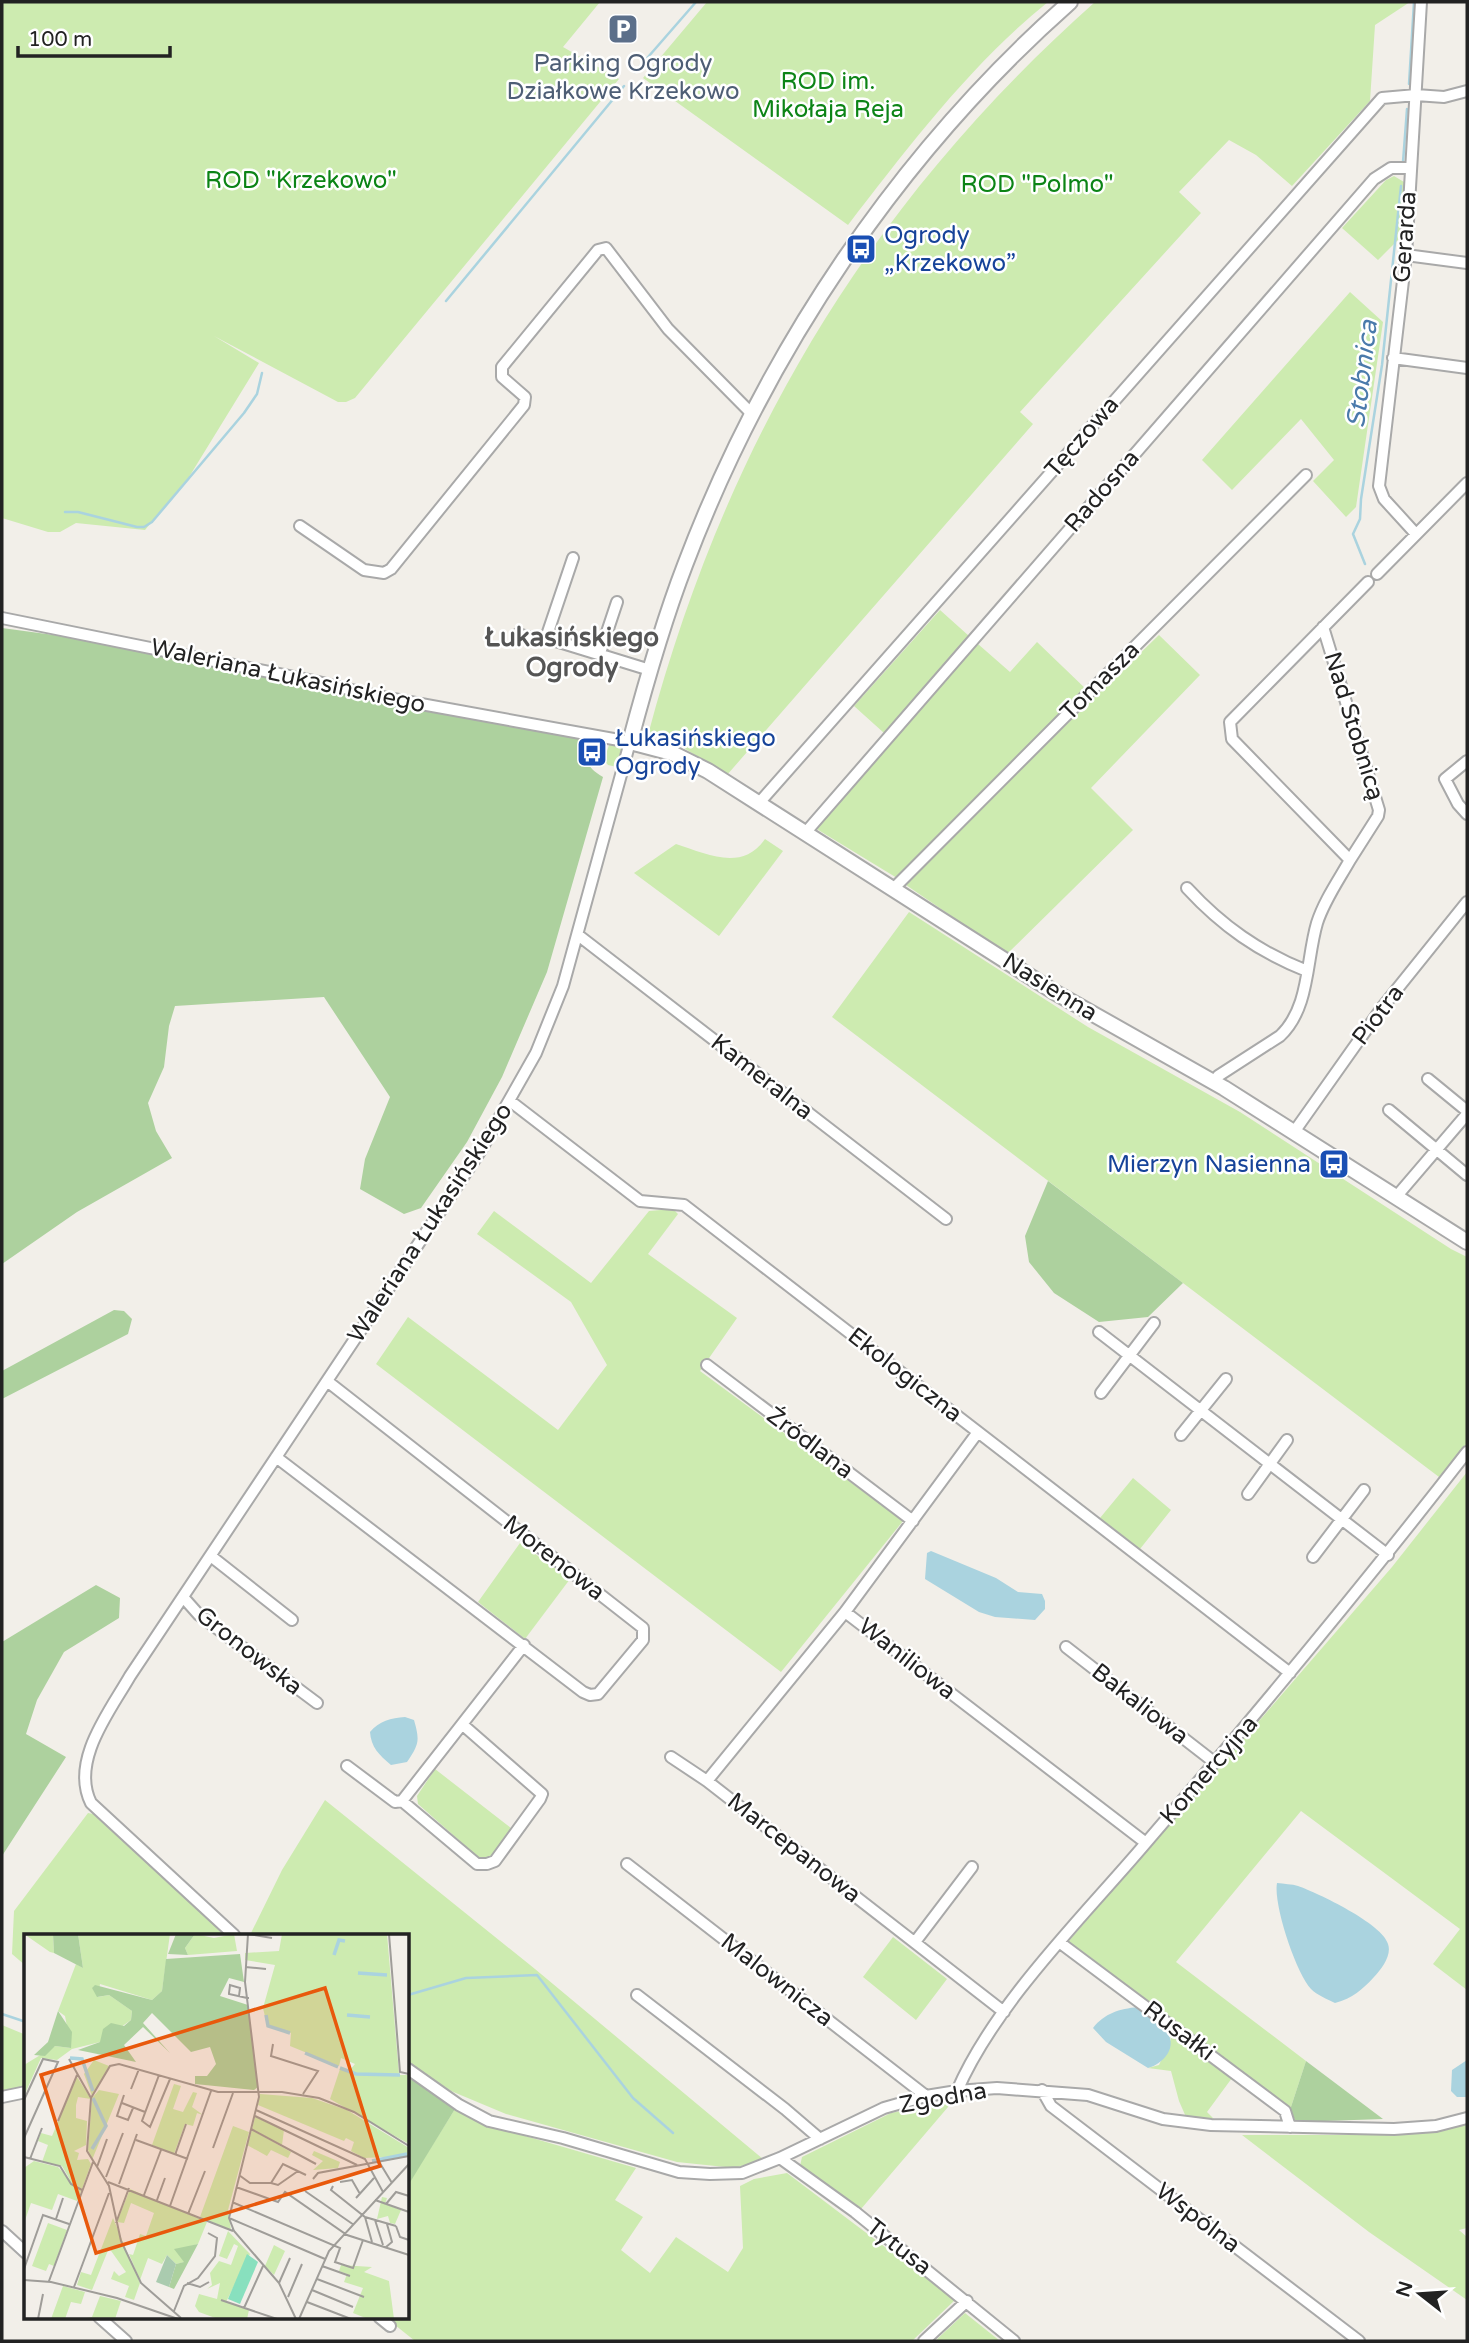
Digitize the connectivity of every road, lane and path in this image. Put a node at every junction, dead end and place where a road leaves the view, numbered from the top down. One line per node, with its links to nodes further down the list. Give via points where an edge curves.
1 (1070, 2): 10 (street, Waleriana Łukasińskiego, via 985,84 900,183 820,296)
2 (1423, 2): 4 (street, Gerarda)
3 (1467, 91): 4 (street, Tęczowa, via 1444,97)
4 (1416, 95): 5 (street, Gerarda); 27 (street, Tęczowa, via 1382,98)
5 (1410, 168): 6 (street, Gerarda); 29 (street, Radosna, via 1391,168 1374,179)
6 (1406, 255): 7 (street); 8 (street, Gerarda)
7 (1467, 263)
8 (1393, 358): 9 (street); 14 (street, Gerarda, via 1379,485 1384,499)
9 (1467, 368)
10 (752, 414): 13 (street, via 660,319 606,248 598,250 502,367 502,377 526,397 524,405 391,569 365,570); 24 (street, Waleriana Łukasińskiego, via 685,564)
11 (1306, 475): 31 (street, Tomasza)
12 (1467, 483): 14 (street)
13 (300, 526)
14 (1415, 533): 16 (street)
15 (573, 558): 22 (street)
16 (1377, 574)
17 (1368, 582): 20 (street, Nad Stobnicą)
18 (617, 602): 23 (street)
19 (2, 618): 25 (street, Waleriana Łukasińskiego, via 377,696)
20 (1323, 627): 30 (street, Nad Stobnicą, via 1380,810); 30 (street, Nad Stobnicą, via 1230,722 1232,739)
21 (519, 634): 22 (street)
22 (546, 638): 23 (street)
23 (600, 653): 24 (street)
24 (650, 670): 25 (street, Waleriana Łukasińskiego)
25 (630, 742): 27 (street, Nasienna, via 687,759); 34 (street, Waleriana Łukasińskiego)
26 (1467, 761): 28 (street, via 1445,779)
27 (760, 803): 29 (street, Nasienna)
28 (1467, 814)
29 (806, 832): 31 (street, Nasienna)
30 (1350, 860): 35 (street, Nad Stobnicą, via 1321,913)
31 (894, 888): 37 (street, Nasienna, via 1072,1002)
32 (1187, 888): 35 (street, via 1236,935)
33 (1467, 902): 41 (street, Piotra, via 1381,1009)
34 (578, 935): 38 (street, Waleriana Łukasińskiego, via 546,1031); 45 (street, Kameralna)
35 (1307, 971): 37 (street, Nad Stobnicą, via 1288,1028)
36 (1428, 1079): 40 (street)
37 (1214, 1082): 41 (street, Nasienna)
38 (510, 1101): 52 (street, Waleriana Łukasińskiego); 55 (street, Ekologiczna, via 640,1201 684,1205)
39 (1389, 1110): 42 (street)
40 (1467, 1113): 42 (street)
41 (1294, 1132): 44 (street, Nasienna)
42 (1436, 1150): 43 (street); 44 (street)
43 (1467, 1175)
44 (1396, 1197): 46 (street, Nasienna)
45 (946, 1219)
46 (1467, 1241)
47 (1154, 1323): 49 (street)
48 (1099, 1332): 49 (street)
49 (1130, 1356): 53 (street); 54 (street)
50 (707, 1366): 64 (street, Źródlana)
51 (1226, 1379): 54 (street)
52 (327, 1381): 59 (street, Waleriana Łukasińskiego); 71 (street, Morenowa, via 645,1634 598,1694 590,1695)
53 (1101, 1393)
54 (1200, 1410): 56 (street); 60 (street)
55 (978, 1432): 64 (street, Waniliowa); 73 (street, Ekologiczna)
56 (1181, 1435)
57 (1287, 1440): 60 (street)
58 (1467, 1452): 65 (street, Komercyjna)
59 (276, 1457): 66 (street, Waleriana Łukasińskiego); 71 (street, Morenowa)
60 (1270, 1464): 62 (street); 63 (street)
61 (1364, 1490): 63 (street)
62 (1248, 1494)
63 (1342, 1520): 65 (street); 67 (street)
64 (914, 1521): 69 (street, Waniliowa)
65 (1388, 1555): 73 (street, Komercyjna)
66 (212, 1557): 68 (street, Waleriana Łukasińskiego); 70 (street)
67 (1313, 1557)
68 (183, 1597): 74 (street, Gronowska, via 207,1622); 84 (street, Waleriana Łukasińskiego, via 100,1730 86,1766 84,1786 99,1811)
69 (845, 1612): 79 (street); 81 (street, Waniliowa)
70 (292, 1620)
71 (524, 1645): 75 (street)
72 (1066, 1647): 77 (street, Bakaliowa)
73 (1290, 1673): 77 (street, Komercyjna)
74 (317, 1703)
75 (463, 1725): 80 (street); 80 (street, via 542,1794 495,1861 477,1864)
76 (671, 1757): 79 (street, Marcepanowa)
77 (1214, 1762): 81 (street, Komercyjna)
78 (347, 1766): 80 (street, via 395,1802)
79 (706, 1781): 85 (street, Marcepanowa)
80 (402, 1801)
81 (1146, 1843): 86 (street, Komercyjna)
82 (627, 1864): 93 (street, Malownicza)
83 (972, 1867): 85 (street)
84 (233, 1934)
85 (915, 1942): 88 (street, Marcepanowa)
86 (1059, 1942): 88 (street, Komercyjna); 96 (street, Rusałki, via 1285,2111)
87 (637, 1995): 97 (street)
88 (1004, 2012): 91 (street, Komercyjna)
89 (410, 2069): 98 (street, Zgodna, via 489,2121 679,2172 742,2173)
90 (1042, 2090): 91 (street, Zgodna); 96 (street, Zgodna, via 1088,2095 1182,2123); 108 (street, Wspólna, via 1051,2106)
91 (957, 2091): 93 (street, Zgodna)
92 (24, 2092): 94 (street)
93 (926, 2095): 97 (street, Zgodna, via 884,2108)
94 (2, 2097)
95 (1467, 2118): 96 (street, Zgodna, via 1394,2129)
96 (1290, 2127)
97 (820, 2139): 98 (street, Zgodna)
98 (780, 2158): 101 (street, Tytusa)
99 (2, 2231): 100 (street)
100 (24, 2251)
101 (967, 2301): 106 (street); 107 (street, Tytusa)
102 (100, 2318): 105 (street)
103 (380, 2318): 104 (street)
104 (390, 2326)
105 (126, 2341)
106 (923, 2341)
107 (1014, 2341)
108 (1359, 2341)

